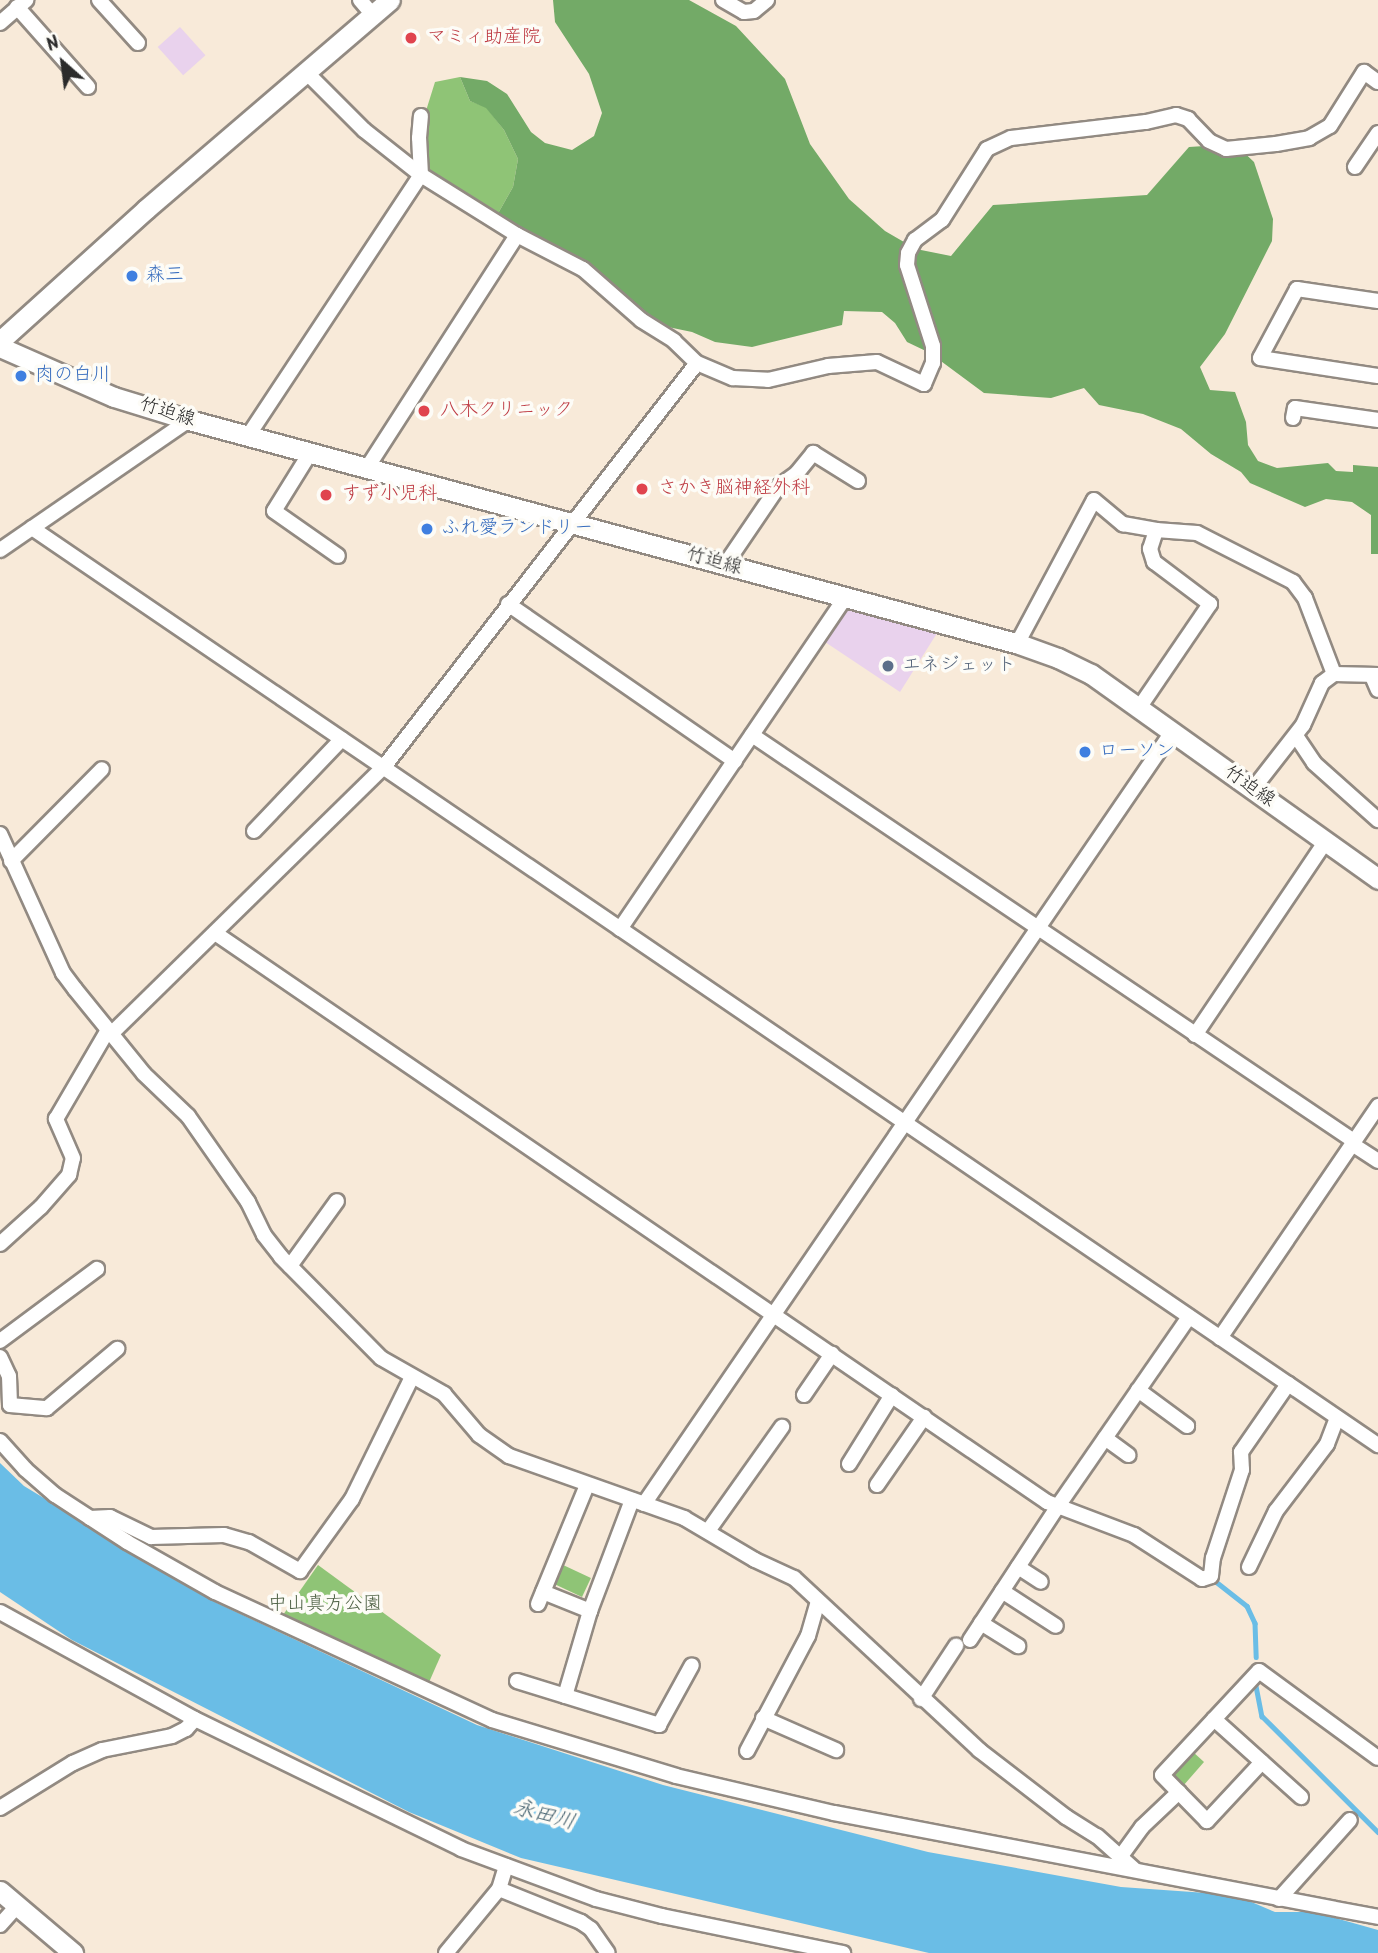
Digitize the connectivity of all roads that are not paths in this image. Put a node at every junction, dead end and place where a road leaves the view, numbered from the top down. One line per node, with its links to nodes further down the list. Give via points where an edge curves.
1 (99, 0): 8 (street)
2 (390, 0): 6 (street)
3 (723, 0): 4 (street, via 744,12 754,11)
4 (767, 0)
5 (22, 4): 7 (street); 11 (street)
6 (367, 7): 9 (street)
7 (0, 23)
8 (138, 43)
9 (306, 72): 15 (street, via 364,130); 18 (street)
10 (1378, 82): 20 (street, via 1364,72 1329,126 1309,138 1276,144 1226,149 1176,115 1011,138 987,149 942,220 915,240 908,253 907,265 933,346 933,363 924,384 877,362 828,366 768,380 733,378)
11 (88, 87)
12 (421, 116): 15 (street)
13 (1378, 133): 14 (street)
14 (1355, 167)
15 (421, 175): 16 (street); 25 (street)
16 (517, 235): 20 (street, via 583,269); 27 (street)
17 (1378, 301): 21 (street, via 1297,289 1260,358)
18 (0, 341)
19 (0, 347): 23 (street, 竹迫線, via 114,397)
20 (697, 363): 29 (street)
21 (1378, 376)
22 (1293, 418): 24 (street, via 1295,408)
23 (189, 420): 25 (street, 竹迫線); 30 (street)
24 (1378, 420)
25 (248, 436): 26 (street, 竹迫線)
26 (310, 453): 27 (street, 竹迫線); 33 (street, via 274,511)
27 (367, 468): 29 (street, 竹迫線)
28 (858, 481): 34 (street, via 813,453 778,487)
29 (570, 523): 34 (street, 竹迫線); 36 (street)
30 (32, 528): 32 (street); 45 (street)
31 (1156, 530): 37 (street, via 1123,524 1094,500); 38 (street, via 1197,533 1293,582 1305,598); 41 (street, via 1150,549 1154,562 1210,604)
32 (0, 550)
33 (338, 556)
34 (724, 565): 35 (street, 竹迫線)
35 (845, 598): 37 (street, 竹迫線); 43 (street)
36 (508, 604): 46 (street); 47 (street)
37 (1017, 644): 41 (street, 竹迫線, via 1091,674)
38 (1334, 674): 39 (street); 44 (street, via 1322,683)
39 (1375, 676): 40 (street)
40 (1378, 690)
41 (1139, 708): 42 (street, 竹迫線)
42 (1172, 732): 49 (street, 竹迫線); 57 (street)
43 (752, 735): 46 (street); 57 (street)
44 (1296, 736): 49 (street); 50 (street, via 1314,763)
45 (342, 739): 47 (street); 51 (street)
46 (734, 761): 56 (street)
47 (383, 768): 56 (street); 58 (street)
48 (102, 769): 54 (street)
49 (1253, 789): 53 (street, 竹迫線)
50 (1378, 820)
51 (254, 831)
52 (0, 834): 54 (street)
53 (1326, 841): 55 (street, 竹迫線); 60 (street)
54 (11, 861): 59 (street, via 64,973)
55 (1378, 878)
56 (620, 929): 62 (street)
57 (1037, 929): 60 (street); 62 (street)
58 (215, 933): 59 (street); 69 (street)
59 (110, 1032): 66 (street, via 56,1119 73,1158 69,1175); 67 (street, via 144,1074 188,1116 248,1202 264,1235)
60 (1195, 1035): 63 (street)
61 (1378, 1106): 63 (street)
62 (904, 1122): 69 (street); 70 (street)
63 (1353, 1143): 64 (street); 71 (street)
64 (1378, 1161)
65 (337, 1201): 67 (street)
66 (0, 1244)
67 (290, 1266): 76 (street, via 381,1358)
68 (97, 1269): 72 (street)
69 (773, 1313): 74 (street); 92 (street)
70 (1189, 1317): 71 (street); 78 (street)
71 (1220, 1338): 77 (street)
72 (0, 1341)
73 (117, 1349): 75 (street, via 47,1408 10,1405 9,1376)
74 (832, 1354): 79 (street); 80 (street)
75 (0, 1357)
76 (412, 1377): 90 (street, via 444,1394 491,1446 521,1462); 94 (street, via 352,1499 300,1571 249,1542 225,1535 151,1537 110,1517)
77 (1288, 1384): 82 (street); 93 (street, via 1241,1452 1242,1470 1208,1579 1134,1535)
78 (1138, 1390): 83 (street); 85 (street)
79 (804, 1395)
80 (892, 1395): 81 (street); 89 (street)
81 (924, 1417): 91 (street); 93 (street)
82 (1337, 1418): 87 (street); 97 (street, via 1327,1444 1276,1511)
83 (1188, 1426)
84 (782, 1427): 95 (street)
85 (1105, 1438): 88 (street); 93 (street)
86 (0, 1441): 94 (street, via 55,1495)
87 (1378, 1445)
88 (1128, 1455)
89 (849, 1464)
90 (587, 1485): 92 (street); 101 (street, via 541,1598)
91 (877, 1485)
92 (638, 1502): 95 (street); 101 (street)
93 (1058, 1506): 96 (street)
94 (90, 1518): 123 (street, via 215,1592 492,1720 676,1776 834,1813)
95 (708, 1531): 100 (street, via 794,1577)
96 (1018, 1567): 98 (street); 99 (street)
97 (1249, 1567)
98 (1041, 1582)
99 (1002, 1591): 103 (street); 104 (street)
100 (818, 1601): 109 (street); 110 (street, via 808,1636)
101 (590, 1611): 108 (street)
102 (0, 1612): 112 (street)
103 (981, 1623): 105 (street); 109 (street)
104 (1056, 1626)
105 (1018, 1646)
106 (692, 1665): 108 (street, via 659,1725)
107 (517, 1682): 108 (street)
108 (565, 1696)
109 (921, 1699): 121 (street, via 979,1750)
110 (763, 1718): 113 (street); 114 (street)
111 (1214, 1718): 115 (street, via 1259,1671); 116 (street); 117 (street, via 1161,1775)
112 (195, 1719): 119 (street, via 172,1736 102,1750 73,1763); 122 (street, via 358,1802)
113 (836, 1750)
114 (747, 1751)
115 (1378, 1758)
116 (1262, 1762): 117 (street, via 1207,1821); 118 (street)
117 (1179, 1792): 121 (street, via 1142,1827)
118 (1301, 1797)
119 (0, 1808)
120 (1350, 1820): 126 (street)
121 (1121, 1856): 123 (street)
122 (506, 1866): 124 (street); 133 (street, via 622,1906)
123 (1135, 1870): 126 (street)
124 (499, 1889): 131 (street); 132 (street, via 581,1922)
125 (0, 1891): 127 (street)
126 (1279, 1899): 128 (street)
127 (18, 1905): 129 (street); 130 (street)
128 (1378, 1917)
129 (0, 1925)
130 (73, 1953)
131 (446, 1953)
132 (608, 1953)
133 (843, 1953)

